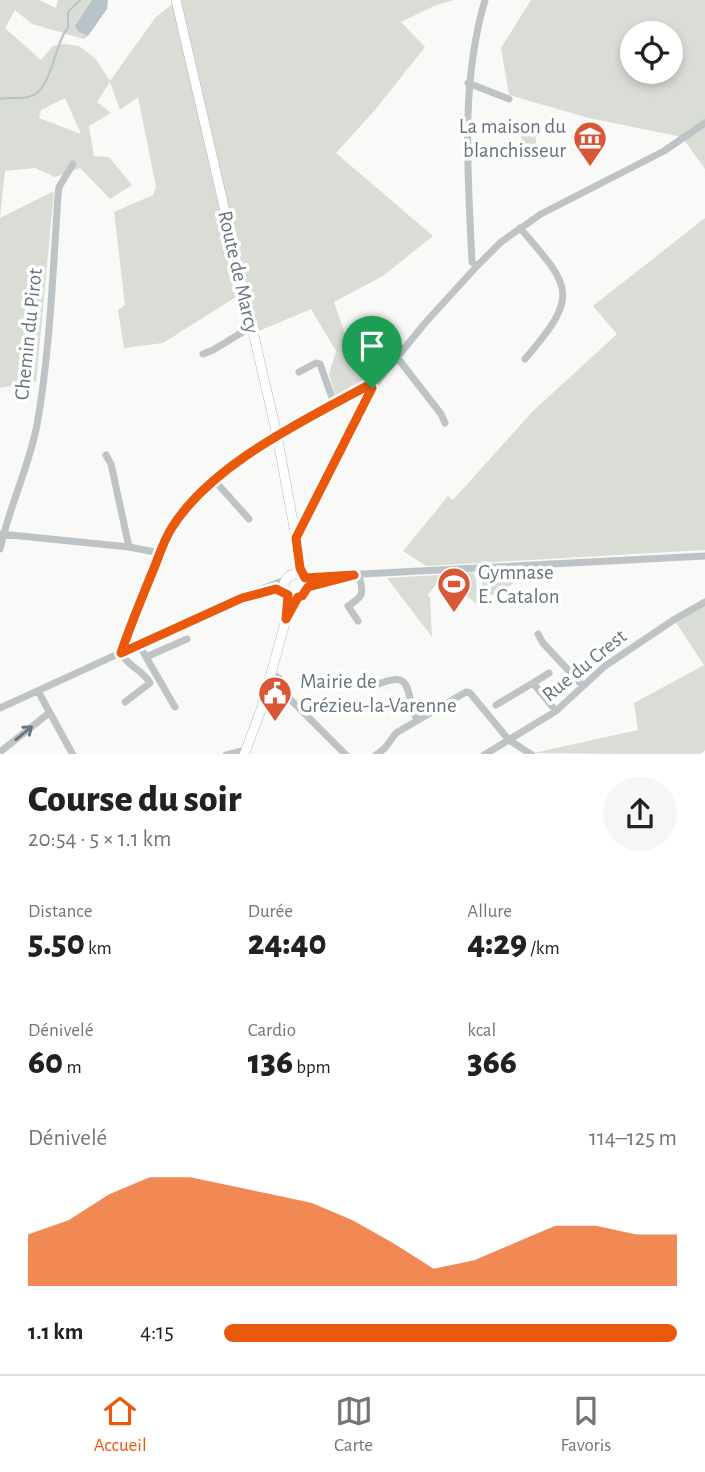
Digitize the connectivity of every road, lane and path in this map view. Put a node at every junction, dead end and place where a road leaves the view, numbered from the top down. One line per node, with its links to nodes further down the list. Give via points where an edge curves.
1 (485, 0): 3 (street)
2 (178, 2): 9 (main road, Route de Marcy)
3 (468, 83): 4 (street); 8 (street, via 467,167 472,262)
4 (509, 99)
5 (705, 123): 7 (street, via 664,151)
6 (73, 164): 21 (street, Chemin du Pirot, via 59,187 36,428)
7 (520, 228): 8 (street); 12 (street, via 560,277 564,292 557,318)
8 (477, 266): 11 (street)
9 (251, 327): 10 (street); 17 (main road, Route de Marcy)
10 (203, 354)
11 (396, 356): 14 (street); 16 (street)
12 (525, 359)
13 (299, 372): 15 (street, via 320,364)
14 (372, 388): 15 (street, via 367,386); 22 (street)
15 (334, 403): 17 (street)
16 (445, 423)
17 (277, 435): 19 (street); 22 (main road, Route de Marcy)
18 (106, 455): 23 (street)
19 (215, 481): 20 (street); 25 (street, via 170,530)
20 (249, 519)
21 (1, 534): 23 (street); 24 (street, Chemin du Pirot)
22 (296, 538): 28 (main road, Route de Marcy); 29 (main road, Route de Marcy)
23 (129, 547): 25 (street)
24 (0, 549)
25 (160, 553): 37 (street)
26 (705, 556): 27 (street)
27 (357, 577): 29 (street); 33 (street, via 363,592 348,606)
28 (288, 578): 29 (main road); 30 (main road, Route de Marcy); 31 (street)
29 (305, 580): 30 (main road, via 302,596)
30 (291, 595): 31 (street, via 271,590); 40 (main road, Route de Marcy)
31 (242, 598): 36 (street)
32 (705, 602): 43 (street, Rue du Crest, via 605,666)
33 (358, 621)
34 (538, 634): 43 (street)
35 (187, 639): 38 (street)
36 (139, 645): 37 (street); 38 (street)
37 (121, 653): 44 (street); 45 (street, via 150,683)
38 (146, 657): 47 (street)
39 (549, 673): 41 (street)
40 (271, 674): 54 (main road, Route de Marcy); 57 (street)
41 (533, 683): 46 (street); 49 (street)
42 (374, 686): 51 (street, via 398,678 407,687)
43 (583, 686): 49 (street, Rue du Crest)
44 (38, 691): 48 (street); 50 (street)
45 (125, 702)
46 (496, 705)
47 (175, 706)
48 (0, 708)
49 (556, 711): 52 (street, Rue du Crest)
50 (49, 713): 53 (street, one-way to 50); 55 (street)
51 (417, 720): 52 (street, via 466,692); 58 (street)
52 (509, 740): 59 (street, Rue du Crest); 60 (street)
53 (0, 752)
54 (245, 752): 56 (street)
55 (73, 754)
56 (226, 754)
57 (346, 754)
58 (376, 754)
59 (485, 754)
60 (532, 754)

